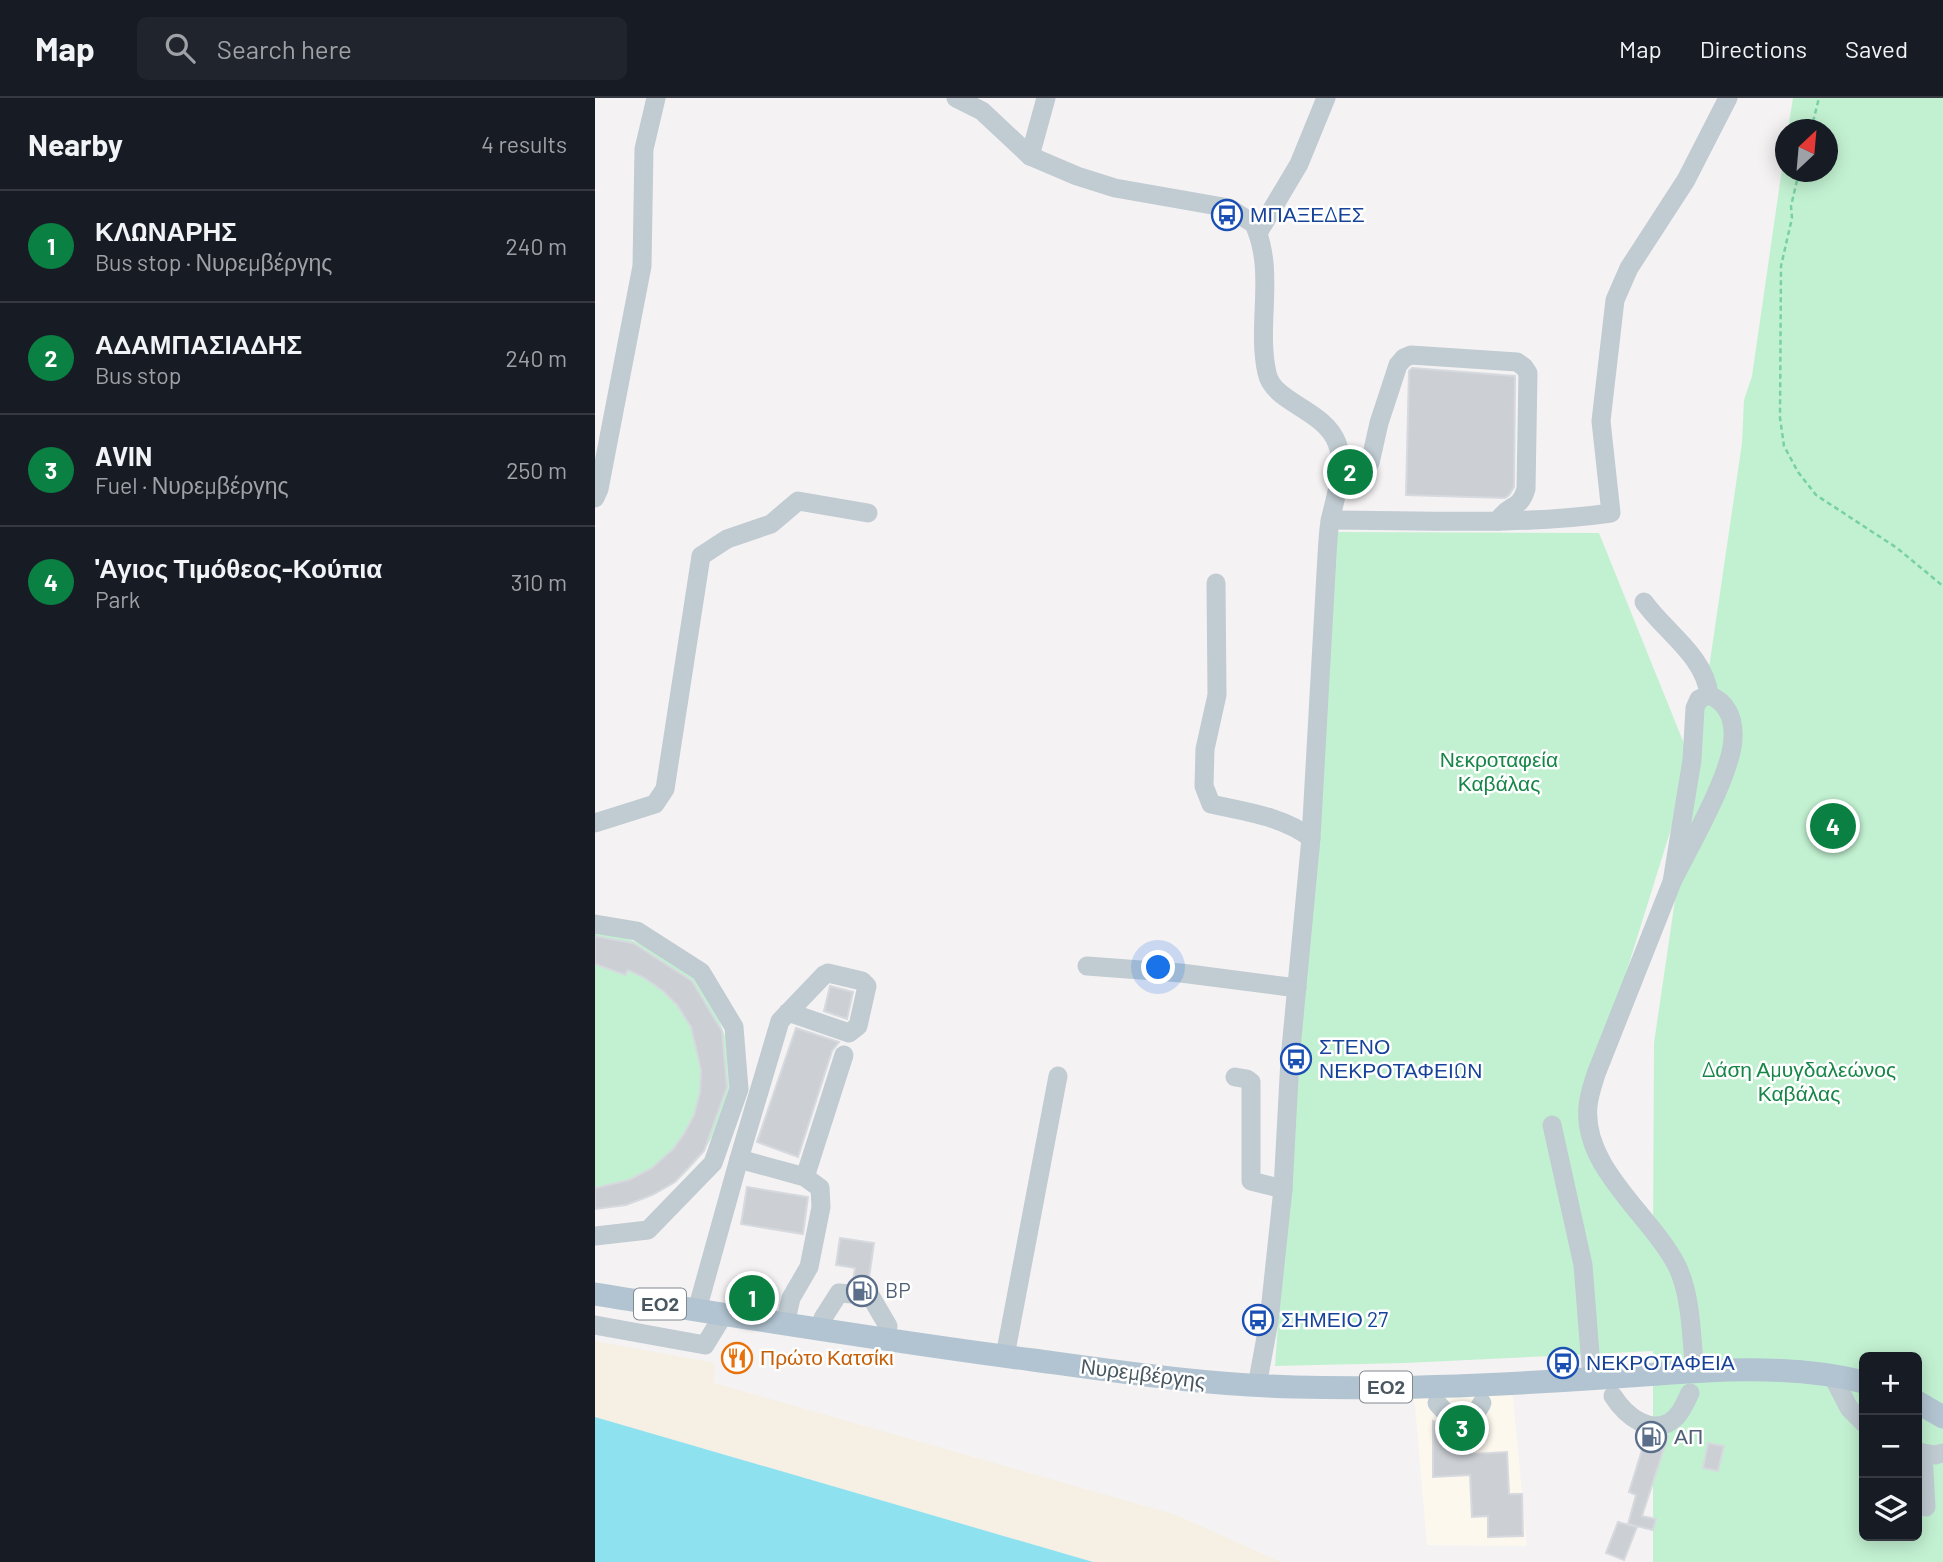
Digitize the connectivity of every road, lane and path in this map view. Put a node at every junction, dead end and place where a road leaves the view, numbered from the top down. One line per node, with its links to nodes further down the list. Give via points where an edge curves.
1 (656, 98): 12 (street, via 644,149 642,266)
2 (956, 98): 8 (street, via 982,111)
3 (1046, 98): 8 (street)
4 (1326, 98): 10 (street, via 1299,164)
5 (1728, 98): 15 (street, via 1615,300 1601,421 1611,513)
6 (1819, 98): 7 (path)
7 (1814, 119)
8 (1030, 156): 10 (street, via 1115,188 1229,208 1254,224)
9 (1797, 182): 17 (path, via 1781,266 1780,418 1784,446 1816,495 1897,548)
10 (1258, 233): 14 (street, via 1265,259 1269,382 1322,420 1337,443 1340,473)
11 (1370, 463): 15 (street, via 1379,423 1404,358 1517,362 1528,373 1526,489 1518,506 1507,509)
12 (595, 498)
13 (868, 513): 20 (street, via 798,501 771,524 727,539 701,556 665,789 655,803)
14 (1330, 520): 15 (street); 21 (street)
15 (1497, 521)
16 (1216, 583): 21 (street, via 1217,695 1205,749 1207,795 1211,804 1266,816)
17 (1943, 586)
18 (1644, 602): 19 (street, via 1698,663)
19 (1709, 695): 22 (street, via 1699,699 1695,708 1692,760); 22 (street, via 1721,700 1730,714 1733,738 1712,801)
20 (595, 823)
21 (1311, 838): 25 (street)
22 (1672, 882): 46 (street, via 1595,1074 1588,1106 1590,1132 1601,1159 1677,1267 1685,1291)
23 (595, 924): 34 (street, via 637,931 701,972 734,1027 739,1089 713,1163 648,1230)
24 (1087, 966): 25 (street)
25 (1297, 988): 33 (street)
26 (788, 1012): 31 (street, via 775,1033)
27 (843, 1055): 32 (street)
28 (1058, 1076): 42 (street)
29 (1235, 1077): 33 (street, via 1251,1082 1251,1181)
30 (1552, 1125): 44 (street, via 1583,1265)
31 (739, 1159): 32 (street); 36 (street)
32 (805, 1177): 39 (street, via 820,1188 821,1207 809,1267 791,1298)
33 (1283, 1189): 47 (street)
34 (595, 1236)
35 (595, 1294): 36 (main road, Νυρεμβέργης / ΕΟ2)
36 (697, 1310): 37 (main road, Νυρεμβέργης / ΕΟ2)
37 (724, 1314): 39 (main road, Νυρεμβέργης / ΕΟ2); 40 (street, via 705,1345)
38 (823, 1318): 41 (street, via 839,1293 861,1296)
39 (785, 1324): 42 (main road, Νυρεμβέργης / ΕΟ2)
40 (595, 1325)
41 (888, 1326)
42 (1005, 1356): 47 (main road, Νυρεμβέργης / ΕΟ2, via 1170,1379)
43 (1832, 1375): 45 (main road, ΕΟ2); 46 (main road, ΕΟ2, via 1762,1370); 53 (street)
44 (1592, 1378): 46 (main road, Νυρεμβέργης / ΕΟ2); 47 (main road, Νυρεμβέργης / ΕΟ2, via 1434,1387)
45 (1859, 1381)
46 (1693, 1382): 48 (street, via 1678,1415 1656,1425 1632,1418)
47 (1257, 1385)
48 (1613, 1396)
49 (1437, 1404): 50 (street, via 1447,1415 1476,1413)
50 (1482, 1404)
51 (1922, 1405): 52 (main road)
52 (1943, 1417)
53 (1859, 1418)
54 (1927, 1453): 55 (street, via 1935,1466); 56 (street)
55 (1943, 1468)
56 (1926, 1507)

